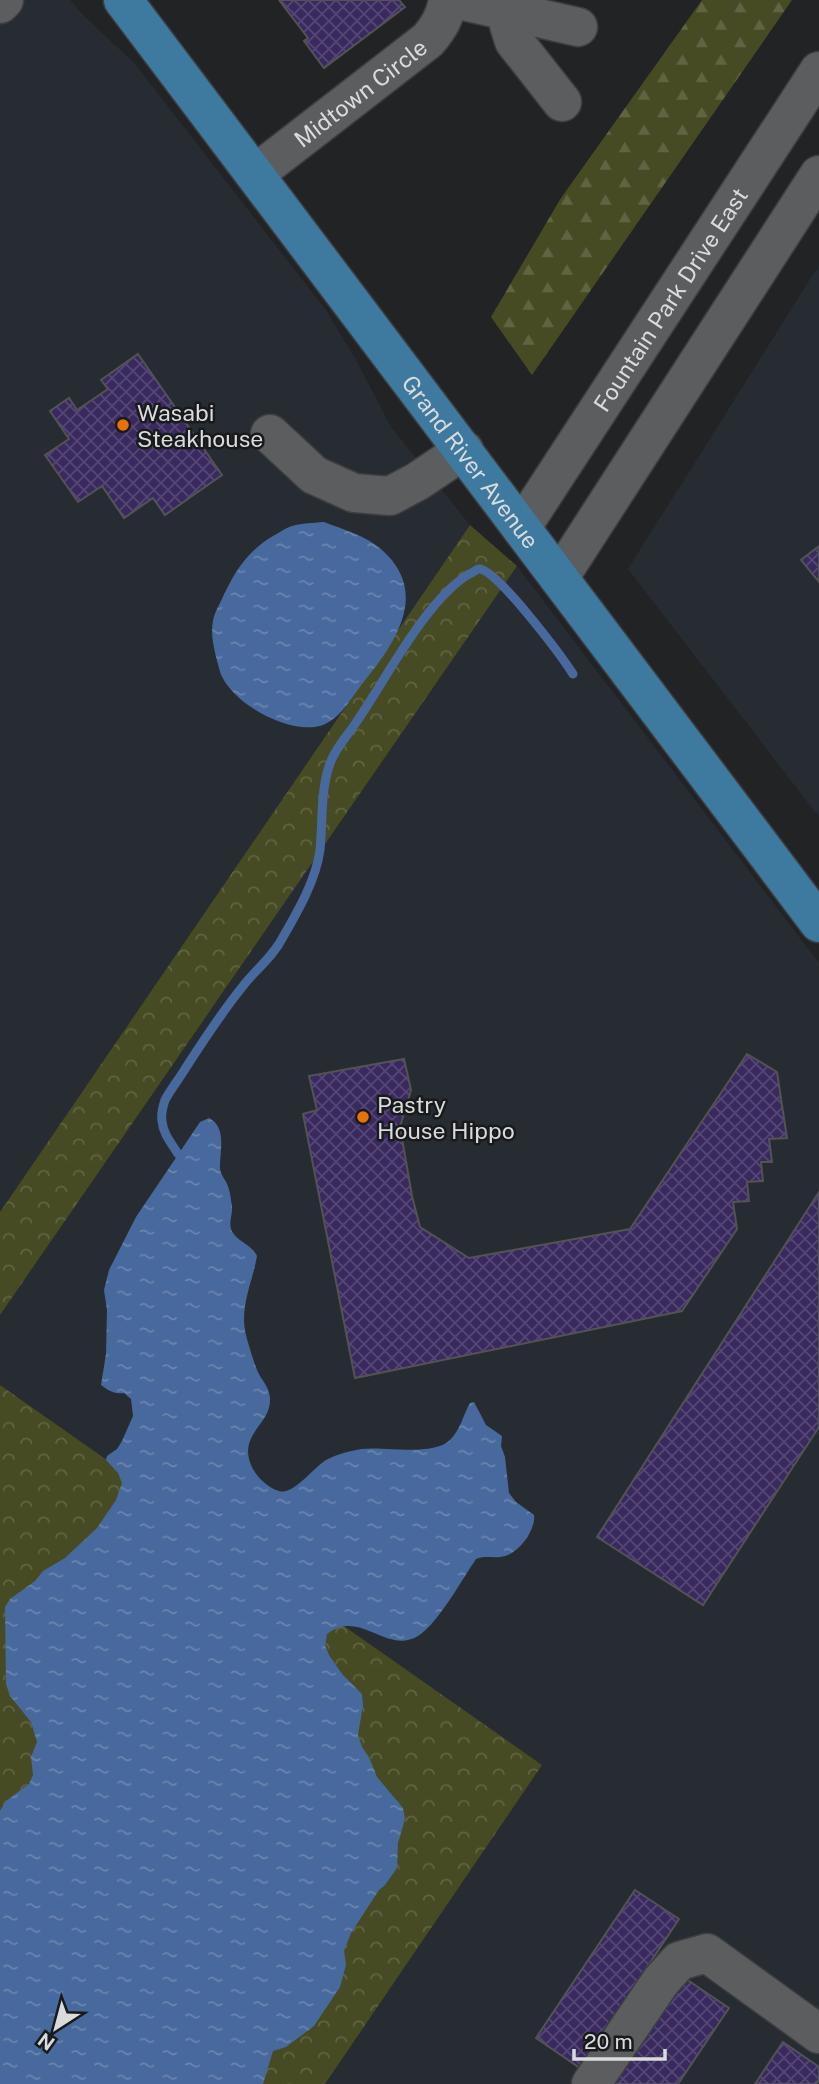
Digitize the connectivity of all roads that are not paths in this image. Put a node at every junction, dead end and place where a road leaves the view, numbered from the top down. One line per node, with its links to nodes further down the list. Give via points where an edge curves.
1 (5, 0): 5 (street)
2 (123, 0): 10 (main road, Grand River Avenue)
3 (448, 0): 10 (street, Midtown Circle, via 440,26 428,40)
4 (459, 0): 6 (street)
5 (0, 4)
6 (511, 12): 7 (street); 9 (street, via 514,41)
7 (578, 27)
8 (819, 71): 14 (street, Fountain Park Drive East)
9 (562, 102)
10 (255, 174): 13 (main road, Grand River Avenue)
11 (819, 175): 15 (street)
12 (270, 434): 13 (street, via 314,475 354,493 390,496)
13 (464, 450): 14 (main road, Grand River Avenue)
14 (522, 528): 15 (main road, Grand River Avenue)
15 (559, 578): 16 (main road, Grand River Avenue)
16 (819, 923)
17 (819, 2034): 18 (street, via 707,1953 679,1961 661,1981)
18 (591, 2084)

